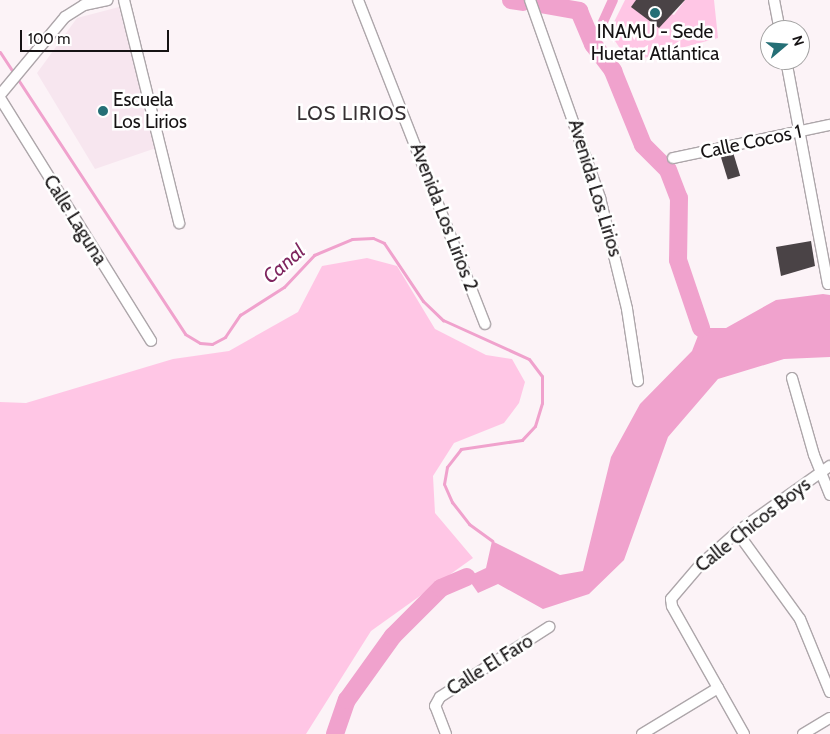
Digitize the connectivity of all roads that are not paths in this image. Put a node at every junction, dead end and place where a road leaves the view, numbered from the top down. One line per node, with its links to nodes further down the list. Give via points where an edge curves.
1 (107, 0): 8 (street, via 84,5 65,16)
2 (124, 0): 12 (street)
3 (358, 0): 14 (street, Avenida Los Lirios 2)
4 (530, 0): 17 (street, Avenida Los Lirios, via 600,198 627,309)
5 (774, 0): 6 (street)
6 (778, 20)
7 (788, 70): 10 (street)
8 (0, 97): 15 (street, Calle Laguna)
9 (830, 125): 10 (street, Calle Cocos 1)
10 (799, 132): 11 (street, Calle Cocos 1); 13 (street)
11 (673, 158)
12 (179, 223)
13 (828, 284)
14 (485, 324)
15 (151, 341)
16 (792, 378): 19 (street)
17 (638, 381)
18 (830, 466): 19 (street, Calle Chicos Boys)
19 (820, 472): 20 (street); 21 (street, Calle Chicos Boys)
20 (830, 495)
21 (738, 532): 23 (street, Calle Chicos Boys, via 700,565 671,599); 24 (street, via 800,618)
22 (549, 627): 26 (street, Calle El Faro, via 440,697 435,706)
23 (718, 688): 27 (street); 28 (street, Calle Chicos Boys)
24 (830, 692)
25 (830, 718): 29 (street)
26 (446, 734)
27 (642, 734)
28 (744, 734)
29 (803, 734)

